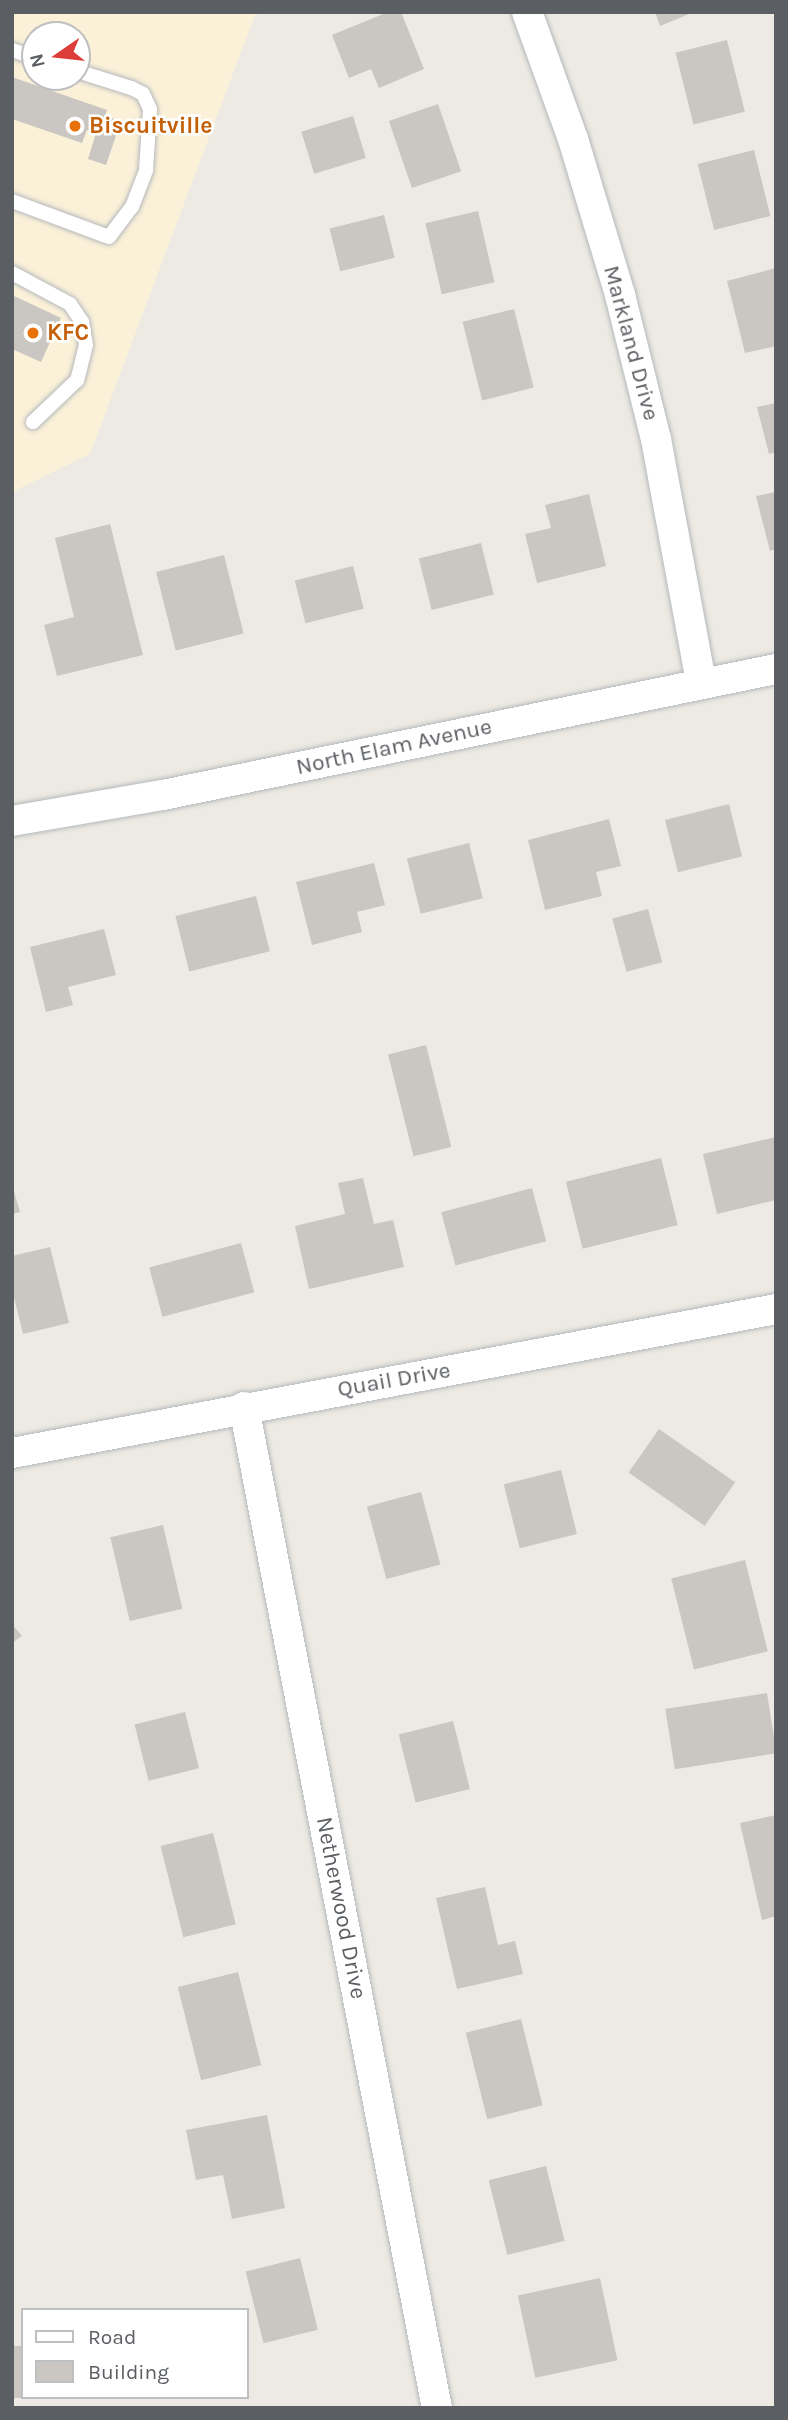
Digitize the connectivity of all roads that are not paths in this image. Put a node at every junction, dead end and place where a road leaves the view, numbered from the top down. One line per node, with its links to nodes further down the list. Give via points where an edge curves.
1 (527, 12): 7 (street, Markland Drive, via 573,139 620,295 656,439)
2 (91, 75): 3 (lane, via 143,94 150,108 146,170 132,207 109,237)
3 (12, 201)
4 (12, 273): 5 (lane, via 69,304 82,322 86,345 77,380)
5 (33, 422)
6 (776, 669): 7 (street, North Elam Avenue)
7 (701, 682): 8 (street, North Elam Avenue, via 163,795)
8 (12, 821)
9 (776, 1309): 10 (street, Quail Drive)
10 (244, 1407): 11 (street, Quail Drive); 12 (street, Netherwood Drive)
11 (12, 1453)
12 (437, 2408)

